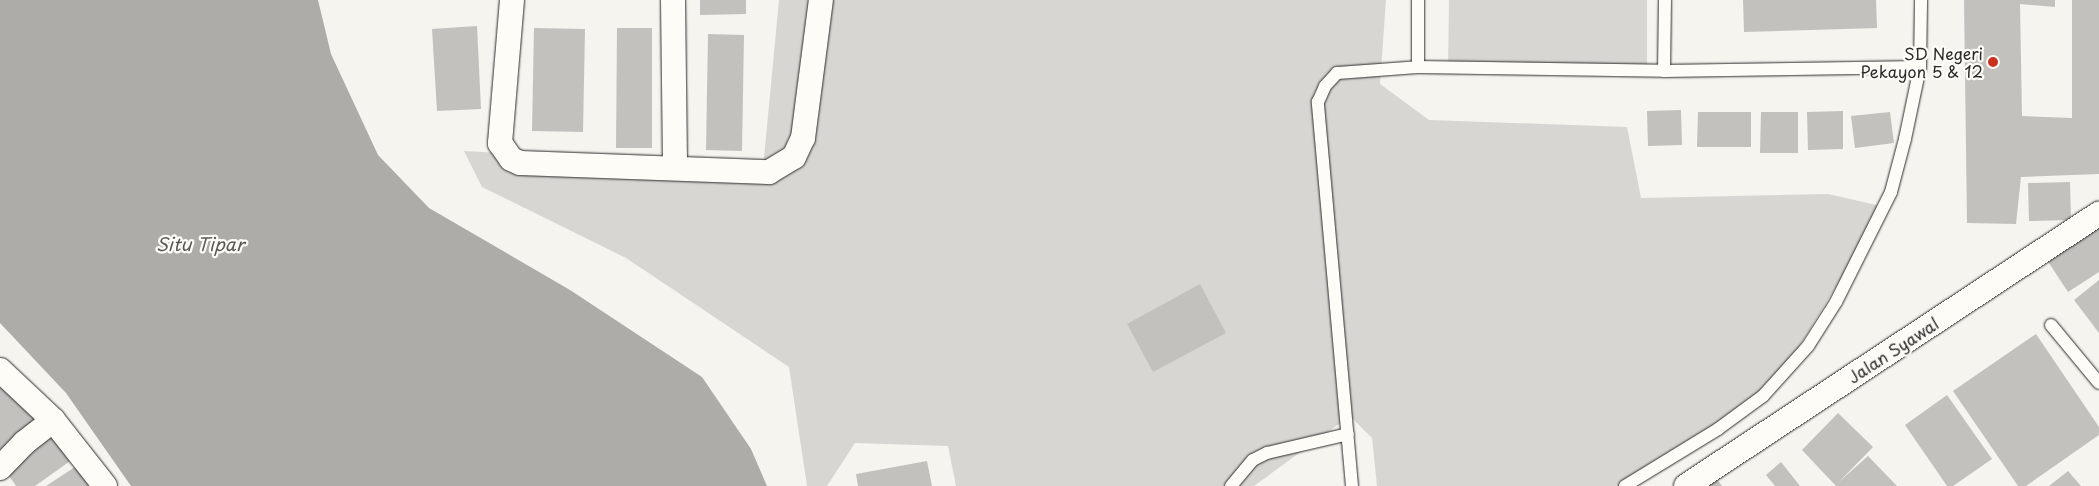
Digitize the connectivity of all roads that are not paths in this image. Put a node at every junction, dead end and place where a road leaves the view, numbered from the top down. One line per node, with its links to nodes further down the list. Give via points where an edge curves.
1 (512, 0): 10 (street, via 500,143 511,158 520,163)
2 (673, 0): 10 (street)
3 (821, 0): 10 (street, via 820,29 804,138 794,157 769,172)
4 (1418, 0): 7 (lane)
5 (1665, 0): 9 (lane)
6 (1920, 0): 8 (lane)
7 (1418, 67): 9 (lane); 16 (lane, via 1337,73 1325,86 1318,102)
8 (1920, 67): 9 (lane); 21 (lane, via 1891,192 1836,302 1808,346 1763,396 1718,429)
9 (1664, 71)
10 (675, 168)
11 (2099, 214): 22 (street, Jalan Syawal)
12 (2051, 325): 14 (lane)
13 (0, 370): 15 (street)
14 (2099, 383)
15 (53, 420): 17 (street); 18 (street)
16 (1348, 434): 19 (lane, via 1267,453 1253,460); 20 (lane)
17 (0, 468)
18 (105, 486)
19 (1231, 486)
20 (1352, 486)
21 (1625, 486)
22 (1686, 486)

